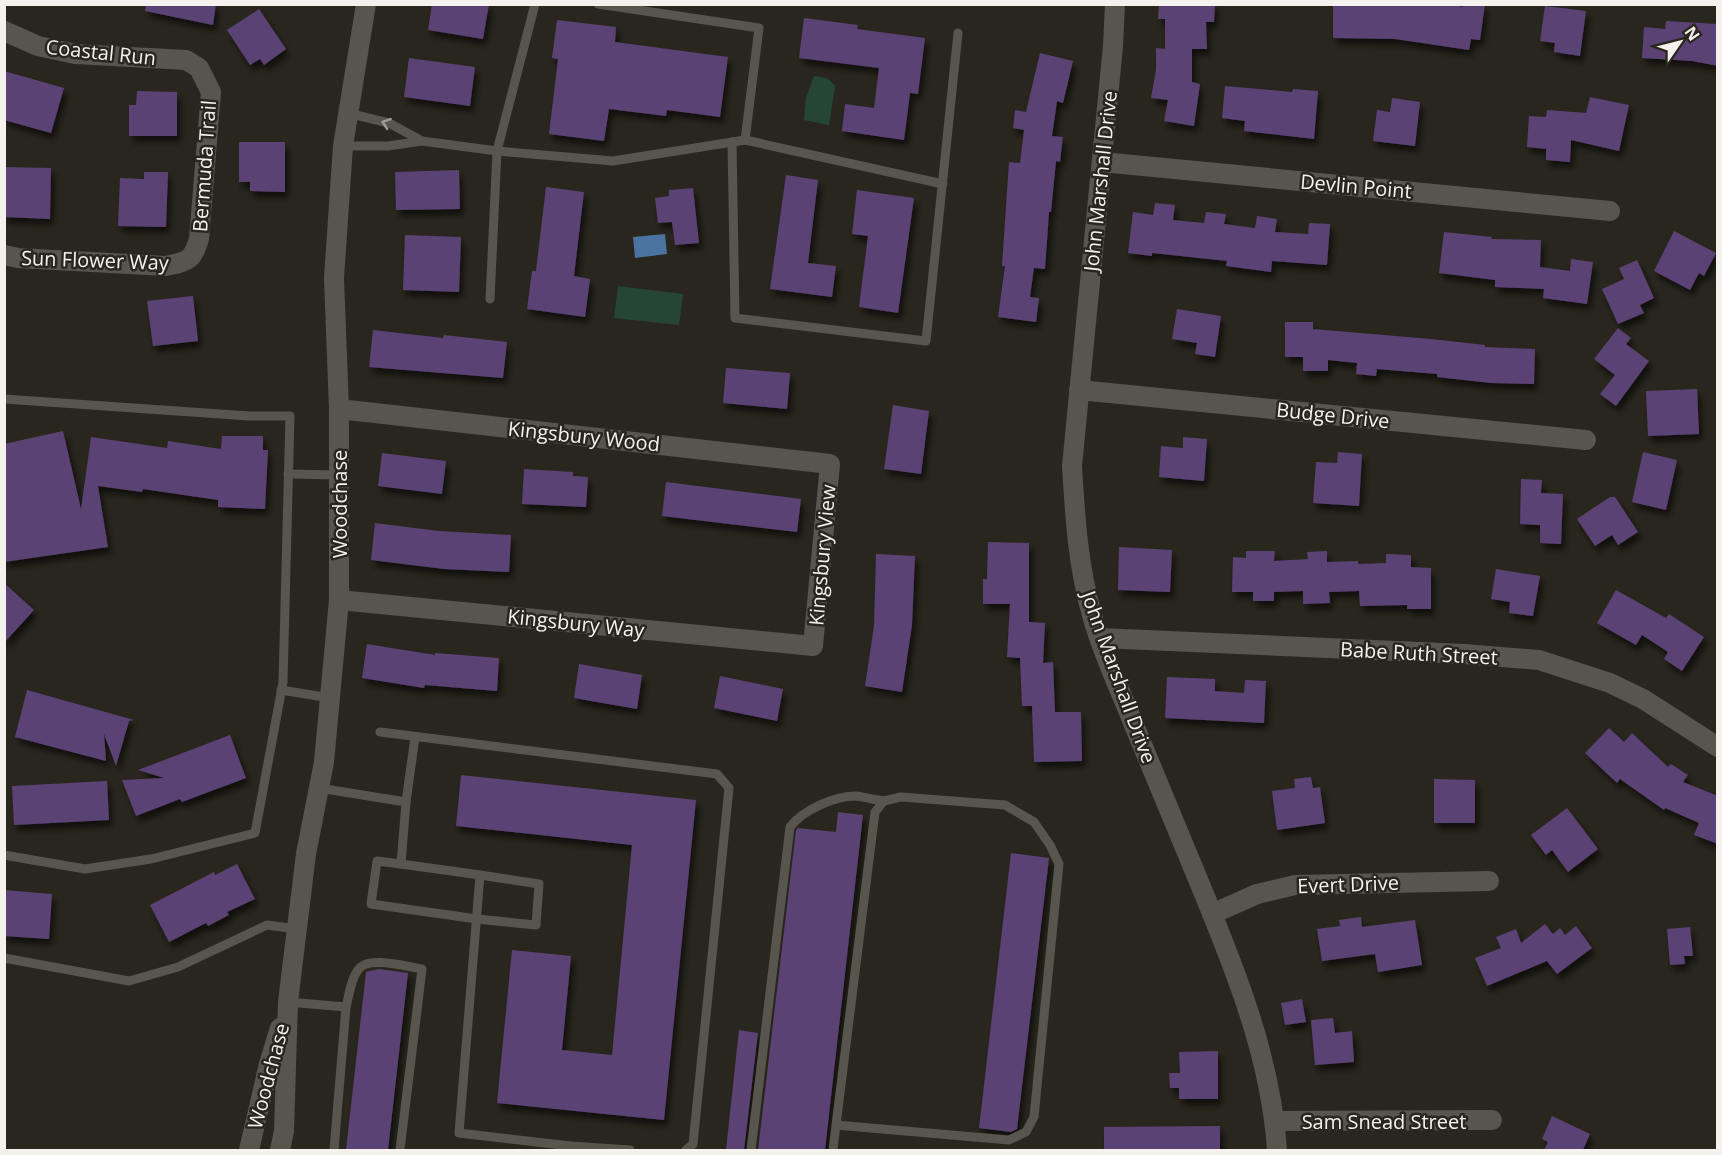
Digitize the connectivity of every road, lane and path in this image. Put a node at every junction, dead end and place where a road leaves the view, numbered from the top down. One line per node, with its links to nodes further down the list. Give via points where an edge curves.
1 (366, 4): 8 (street, Woodchase)
2 (535, 4): 13 (lane)
3 (598, 4): 9 (lane, via 759,28)
4 (1115, 4): 14 (street, John Marshall Drive)
5 (4, 31): 7 (street, Coastal Run, via 38,46 75,54 186,60)
6 (958, 33): 15 (lane)
7 (200, 68): 18 (street, Bermuda Trail, via 211,92 199,239 194,256)
8 (347, 113): 10 (lane, one-way to 8, via 389,123); 12 (street, Woodchase)
9 (745, 140): 11 (lane); 15 (lane)
10 (422, 141): 12 (lane); 13 (lane)
11 (732, 142): 13 (lane, via 613,161); 15 (lane, via 735,318 926,341)
12 (343, 146): 22 (street, Woodchase, via 334,278)
13 (497, 152): 19 (lane)
14 (1102, 162): 16 (street, Devlin Point); 20 (street, John Marshall Drive)
15 (943, 184)
16 (1610, 211)
17 (4, 255): 18 (street, Sun Flower Way, via 166,266)
18 (186, 262)
19 (490, 299)
20 (1079, 390): 23 (street, Budge Drive); 28 (street, John Marshall Drive, via 1072,466 1075,523 1080,567)
21 (4, 399): 25 (lane, via 290,416)
22 (339, 409): 24 (street, Kingsbury Wood); 26 (street, Woodchase)
23 (1586, 440)
24 (830, 464): 29 (street, Kingsbury View)
25 (288, 474): 26 (lane); 30 (lane)
26 (339, 475): 27 (street, Woodchase)
27 (339, 600): 29 (street, Kingsbury Way); 31 (street, Woodchase)
28 (1100, 638): 34 (street, Babe Ruth Street, via 1539,660 1610,683 1643,699); 42 (street, John Marshall Drive)
29 (813, 646)
30 (281, 690): 31 (lane); 38 (lane, via 255,833 151,859 86,869)
31 (330, 698): 35 (street, Woodchase)
32 (380, 732): 33 (lane)
33 (415, 737): 37 (lane); 57 (lane, via 717,774 729,788 693,1144)
34 (1718, 747)
35 (319, 788): 37 (lane); 44 (street, Woodchase)
36 (884, 801): 50 (lane, via 875,812); 50 (lane, via 901,797 1005,805 1034,822 1050,844 1059,864 1034,1117 1026,1132 1009,1140); 58 (lane, via 855,796 831,802 807,811 790,827)
37 (406, 802): 39 (lane)
38 (4, 855)
39 (401, 864): 40 (lane); 43 (lane, via 377,861 371,904)
40 (480, 875): 43 (lane); 43 (lane, via 539,884 536,925)
41 (1489, 880): 42 (street, Evert Drive, via 1295,885 1257,894)
42 (1212, 914): 49 (street, John Marshall Drive, via 1257,1034)
43 (477, 919): 51 (lane, via 459,1132)
44 (297, 929): 45 (lane, via 267,925 178,967 129,981); 46 (street, Woodchase)
45 (4, 958)
46 (288, 1002): 47 (lane); 52 (street, Woodchase); 53 (street, Woodchase)
47 (346, 1007): 54 (lane); 55 (lane, via 356,971 362,965 370,961 422,969)
48 (1492, 1120): 49 (street, Sam Snead Street)
49 (1275, 1121): 60 (street, John Marshall Drive)
50 (836, 1125): 59 (lane)
51 (570, 1148): 56 (lane)
52 (249, 1150)
53 (280, 1150)
54 (334, 1150)
55 (400, 1150)
56 (630, 1150)
57 (686, 1150)
58 (751, 1150)
59 (833, 1150)
60 (1278, 1150)

